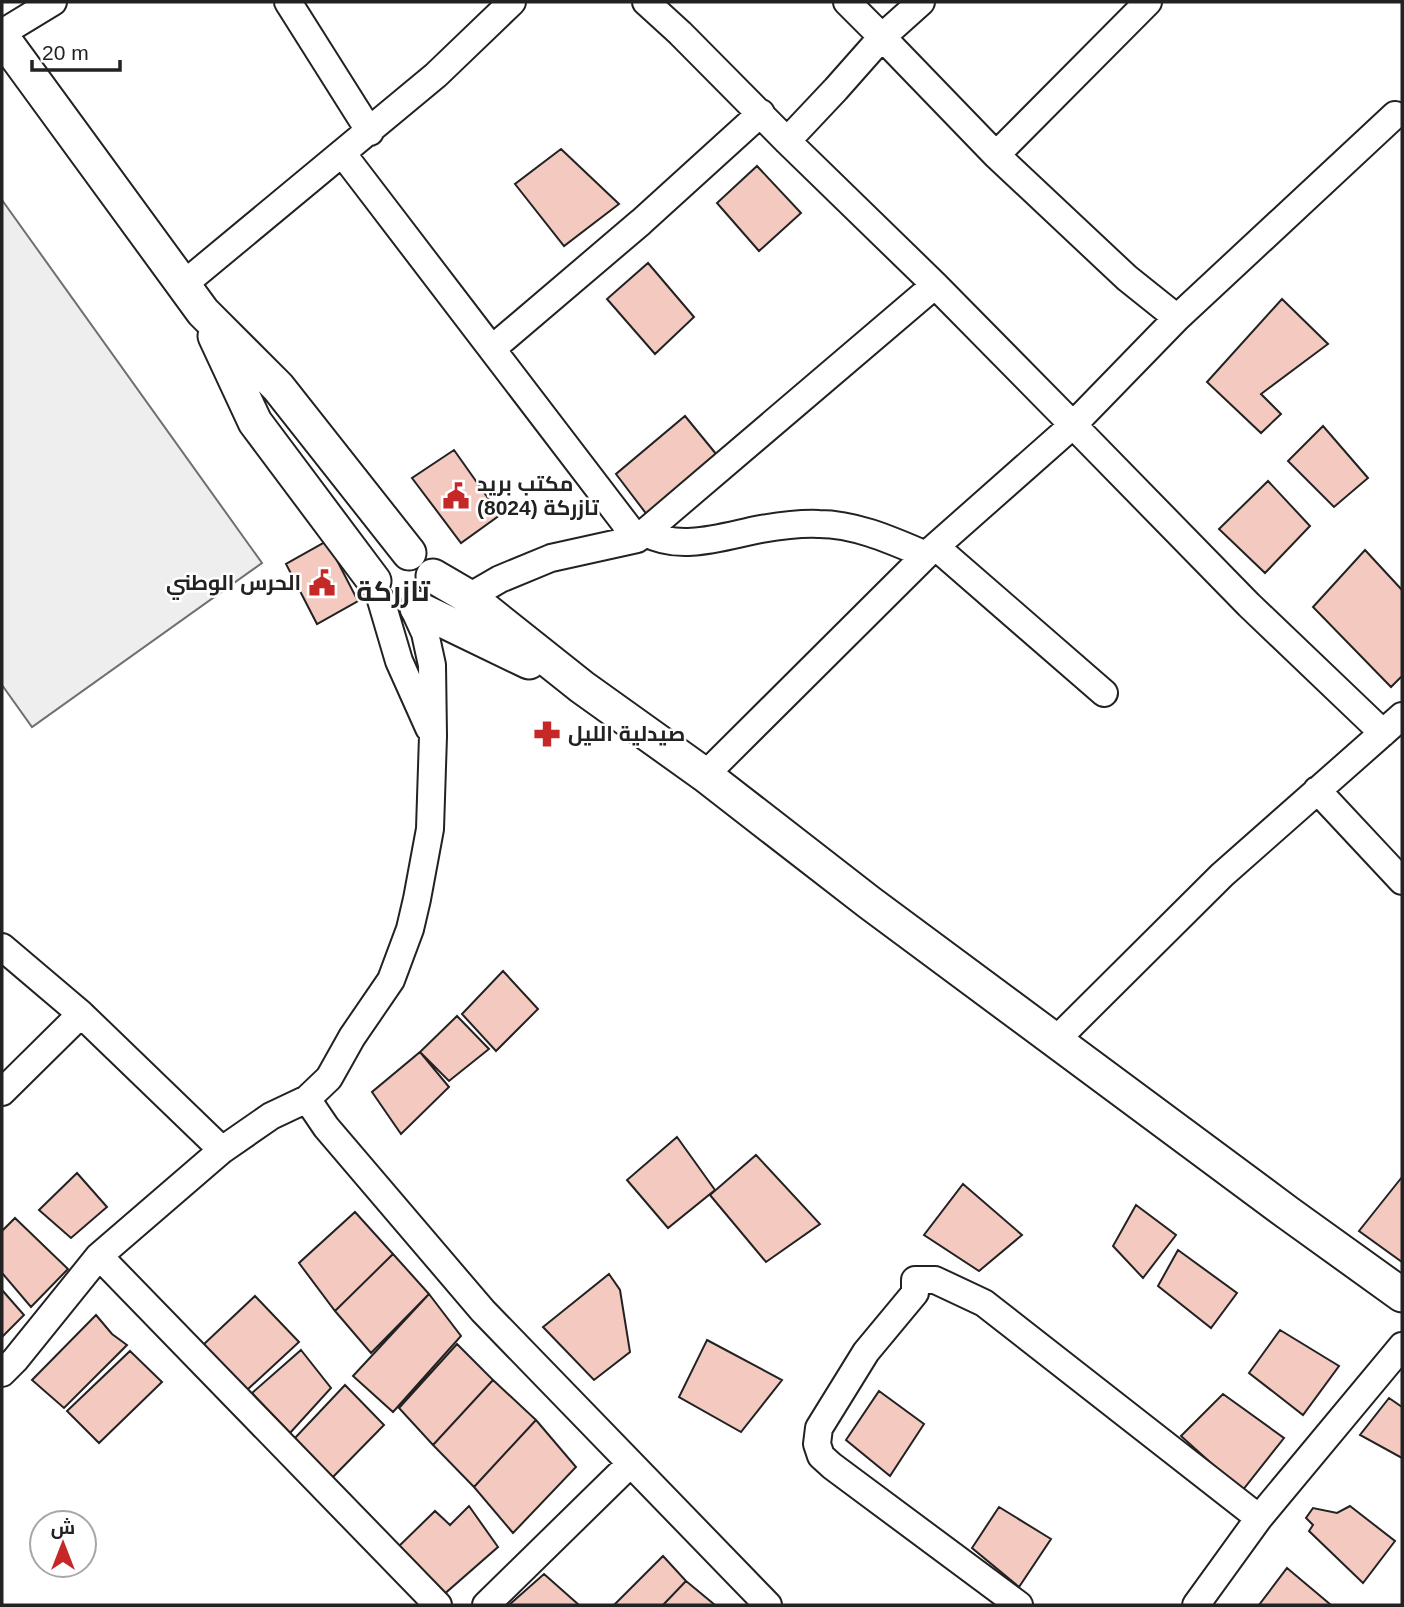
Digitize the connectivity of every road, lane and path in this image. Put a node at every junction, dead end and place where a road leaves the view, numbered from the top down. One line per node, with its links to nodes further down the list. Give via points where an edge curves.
1 (53, 2): 8 (street)
2 (288, 2): 12 (street)
3 (512, 2): 12 (street)
4 (646, 2): 10 (street)
5 (847, 2): 9 (street)
6 (921, 2): 9 (street)
7 (1148, 2): 15 (street)
8 (2, 35): 16 (street)
9 (882, 37): 13 (street); 15 (street)
10 (761, 113): 13 (street); 20 (street)
11 (1395, 115): 19 (street)
12 (370, 132): 14 (street)
13 (787, 141): 17 (street)
14 (342, 153): 16 (street); 20 (street)
15 (996, 155): 19 (street, via 1127,278)
16 (184, 284): 18 (street)
17 (935, 285): 21 (street); 22 (street)
18 (204, 312): 24 (street, via 278,387); 26 (street, via 255,422)
19 (1177, 318): 21 (street)
20 (493, 348): 22 (street)
21 (1073, 425): 23 (street); 31 (street, via 1249,605)
22 (642, 536): 23 (street, via 674,543 819,524 850,527); 27 (street, via 551,558)
23 (931, 551): 30 (street); 33 (street)
24 (409, 553): 25 (street, via 424,561); 26 (street, via 390,556 382,563 376,572)
25 (432, 576): 27 (street); 28 (street, via 429,597)
26 (378, 591): 28 (street, via 393,609); 32 (street, via 399,661)
27 (469, 597): 29 (street)
28 (415, 608): 29 (street); 32 (street, via 432,665)
29 (582, 687): 33 (street)
30 (1104, 693)
31 (1393, 724): 34 (street)
32 (432, 736): 40 (street, via 430,828 410,929 391,980 329,1078)
33 (705, 775): 38 (street)
34 (1317, 790): 35 (street); 38 (street, via 1222,874)
35 (1402, 881)
36 (2, 947): 37 (street)
37 (81, 1014): 39 (street); 41 (street)
38 (1056, 1040): 43 (street)
39 (2, 1092)
40 (307, 1099): 41 (street, via 271,1116); 46 (street, via 483,1311)
41 (222, 1150): 42 (street)
42 (99, 1256): 45 (street); 48 (street)
43 (1402, 1295)
44 (1402, 1346): 47 (street)
45 (2, 1373)
46 (630, 1464): 49 (street); 50 (street)
47 (1259, 1518): 51 (street, via 984,1303 935,1280 915,1280 915,1293 866,1352 819,1428 821,1457); 52 (street)
48 (438, 1605)
49 (486, 1605)
50 (768, 1605)
51 (1019, 1605)
52 (1196, 1605)

